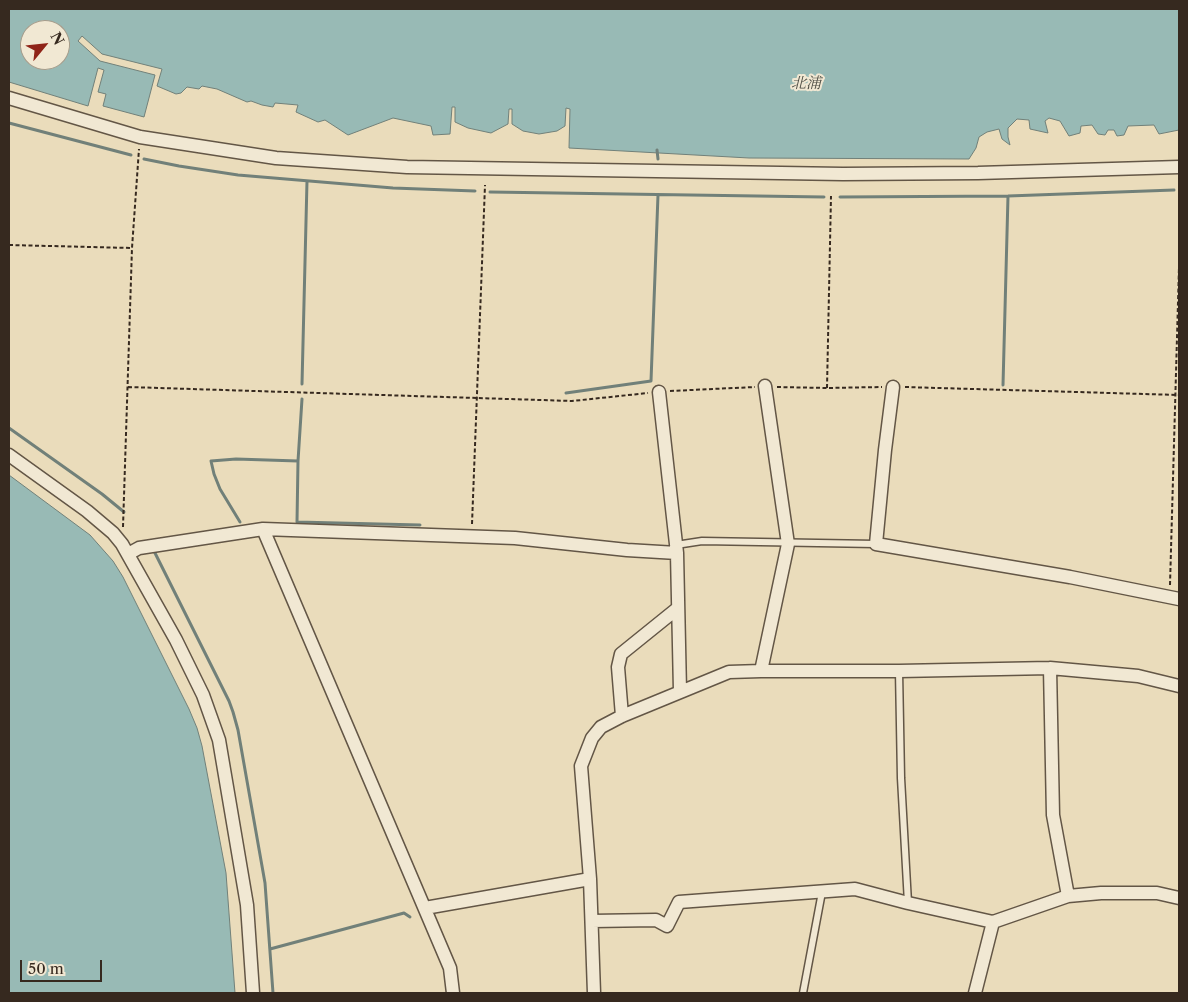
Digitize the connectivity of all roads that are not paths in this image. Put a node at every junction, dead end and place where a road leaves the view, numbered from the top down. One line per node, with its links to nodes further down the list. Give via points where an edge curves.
1 (9, 98): 2 (street, via 140,137 276,158 407,168 853,174)
2 (1179, 167)
3 (765, 386): 8 (street)
4 (893, 387): 9 (street)
5 (659, 392): 11 (street)
6 (9, 455): 10 (street, via 87,511 113,533)
7 (263, 529): 10 (street); 11 (street, via 515,538 627,550); 25 (street)
8 (788, 544): 9 (lane); 11 (lane, via 702,541); 15 (street)
9 (876, 544): 12 (street)
10 (125, 549): 28 (street, via 176,640 203,695 219,740 247,905)
11 (676, 549): 13 (street)
12 (1175, 598)
13 (678, 608): 18 (street); 19 (street, via 621,654 618,667)
14 (1050, 668): 16 (street); 17 (street, via 1138,676); 22 (street, via 1053,816)
15 (762, 670): 16 (street); 18 (street, via 729,672)
16 (899, 671): 24 (lane)
17 (1179, 686)
18 (680, 691): 19 (street)
19 (622, 716): 20 (street, via 602,726 592,738 582,766)
20 (590, 878): 25 (street); 26 (street)
21 (822, 892): 24 (street, via 856,889); 26 (street, via 679,902 667,926 656,920); 31 (lane)
22 (1068, 896): 23 (street, via 1157,893); 27 (street)
23 (1179, 898)
24 (908, 903): 27 (street)
25 (425, 908): 29 (street, via 450,968)
26 (592, 921): 30 (street)
27 (993, 922): 32 (street)
28 (253, 993)
29 (453, 993)
30 (594, 993)
31 (803, 993)
32 (975, 993)

